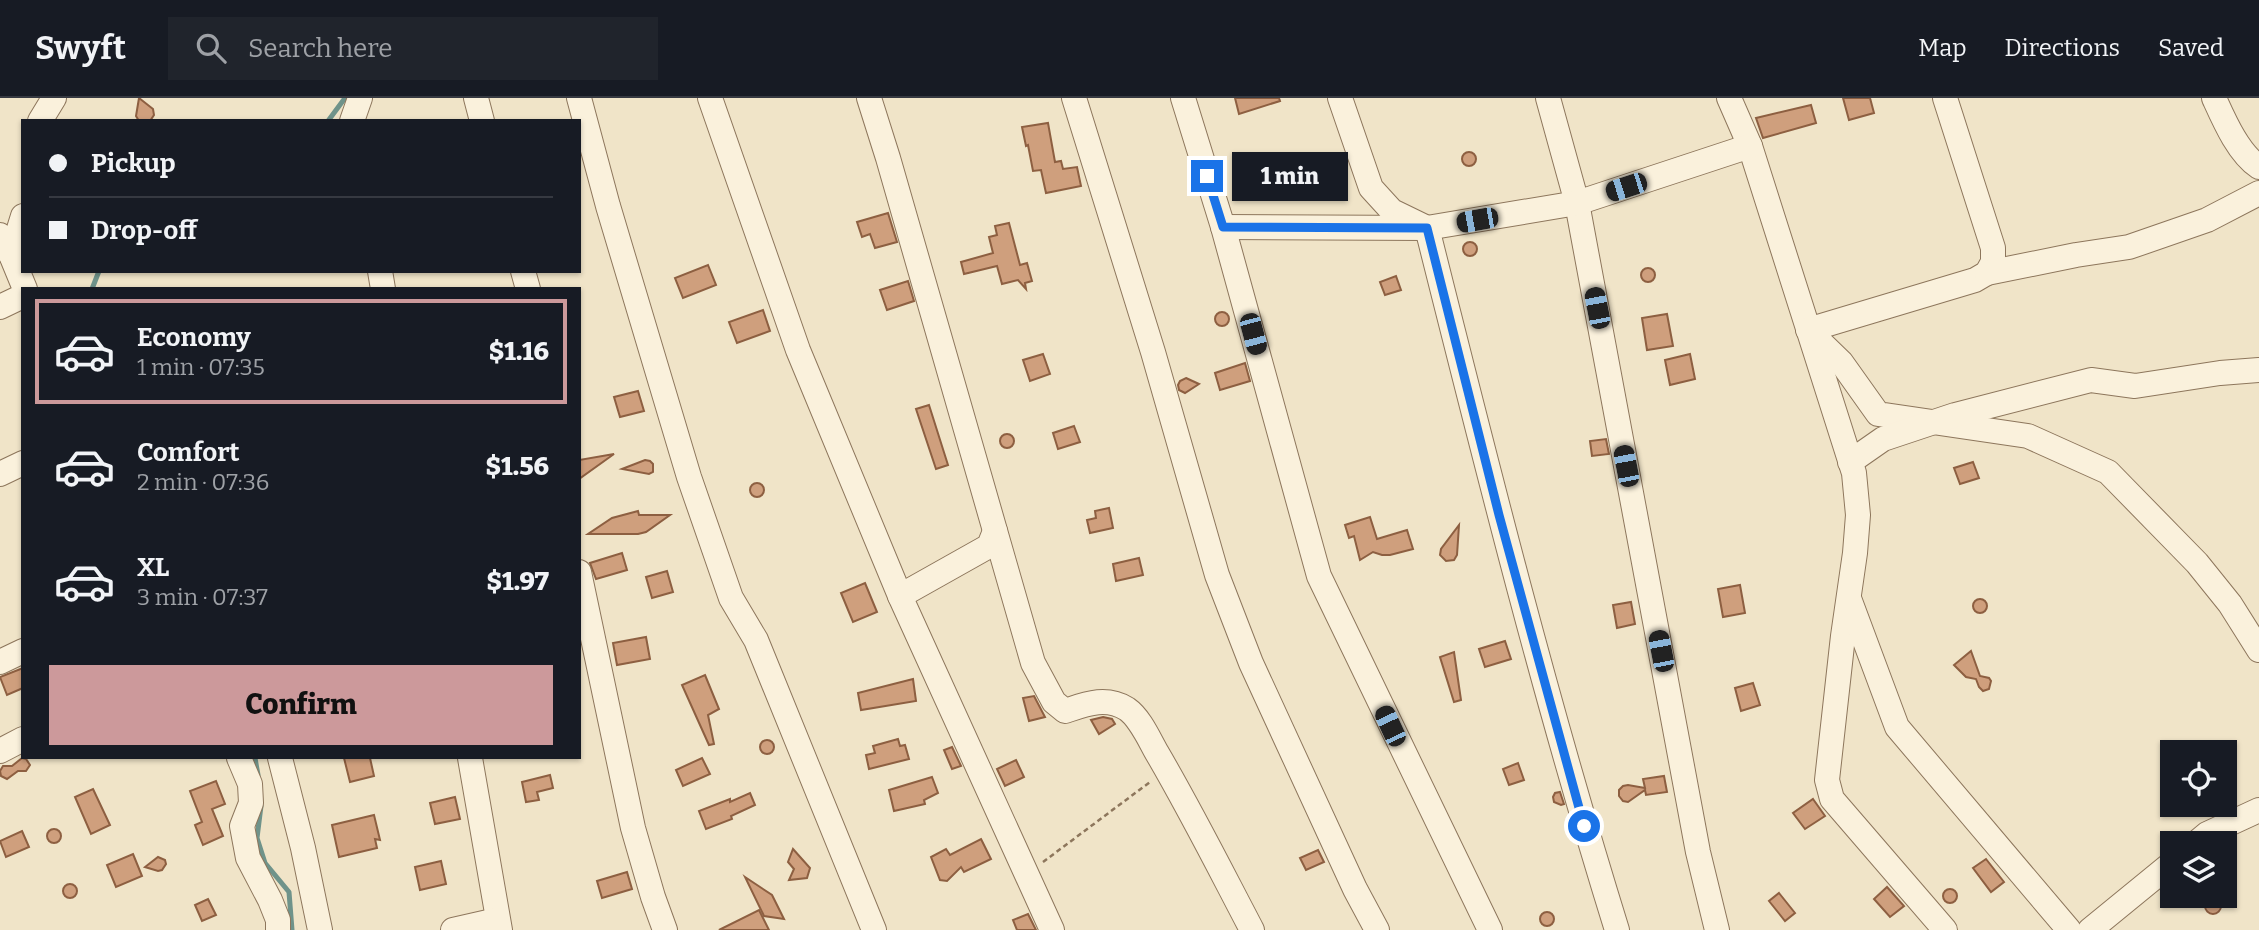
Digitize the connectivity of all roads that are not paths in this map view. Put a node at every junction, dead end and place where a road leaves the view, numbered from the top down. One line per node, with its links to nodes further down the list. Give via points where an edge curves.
1 (54, 98): 14 (street)
2 (360, 98): 15 (street)
3 (476, 98): 16 (street)
4 (579, 98): 56 (street, via 689,477 723,574 756,640)
5 (710, 98): 37 (street, via 798,350)
6 (869, 98): 35 (street)
7 (1074, 98): 59 (street, via 1217,575 1251,663)
8 (1183, 98): 22 (street)
9 (1340, 98): 23 (street, via 1371,188 1392,211)
10 (1548, 98): 20 (street)
11 (1729, 98): 17 (street)
12 (1945, 98): 25 (street, via 1990,236 1993,262)
13 (2214, 98): 18 (street, via 2230,132)
14 (41, 119)
15 (353, 119)
16 (481, 119)
17 (1750, 146): 20 (street); 29 (street)
18 (2259, 167)
19 (2259, 193): 25 (street, via 2207,220 2129,247)
20 (1577, 203): 23 (street); 62 (street, via 1698,852)
21 (21, 219): 24 (street)
22 (1223, 227): 23 (street); 60 (street, via 1319,576)
23 (1427, 228): 61 (street, via 1502,528)
24 (6, 245): 26 (street)
25 (1987, 273): 29 (street)
26 (24, 287)
27 (21, 297): 28 (street)
28 (0, 307)
29 (1808, 330): 31 (street, via 1842,362 1878,414); 32 (street)
30 (2259, 370): 31 (street, via 2135,386 2091,380)
31 (1932, 423): 32 (street, via 1883,439); 39 (street, via 2028,436 2108,472 2197,563)
32 (1850, 461): 38 (street, via 1858,515)
33 (21, 464): 34 (street)
34 (0, 474)
35 (995, 531): 37 (street, via 989,546); 58 (street, via 1033,663 1054,702 1065,711 1092,701 1112,702 1129,710 1167,770)
36 (581, 581): 55 (street, via 634,828)
37 (900, 596): 57 (street)
38 (1849, 597): 51 (street, via 1827,780 1832,799); 63 (street, via 1897,727)
39 (2259, 650)
40 (21, 652): 41 (street)
41 (0, 662)
42 (21, 740): 43 (street)
43 (0, 751)
44 (239, 759): 53 (street, via 250,784 251,803 242,826 248,858 270,900)
45 (280, 759): 52 (street)
46 (470, 759): 50 (street)
47 (2259, 810): 48 (street)
48 (2214, 831)
49 (2160, 873): 64 (street)
50 (499, 925): 54 (street)
51 (1936, 927)
52 (318, 929)
53 (278, 930)
54 (453, 930)
55 (665, 930)
56 (874, 930)
57 (1052, 930)
58 (1252, 930)
59 (1377, 930)
60 (1490, 930)
61 (1617, 930)
62 (1717, 930)
63 (2069, 930)
64 (2090, 930)

